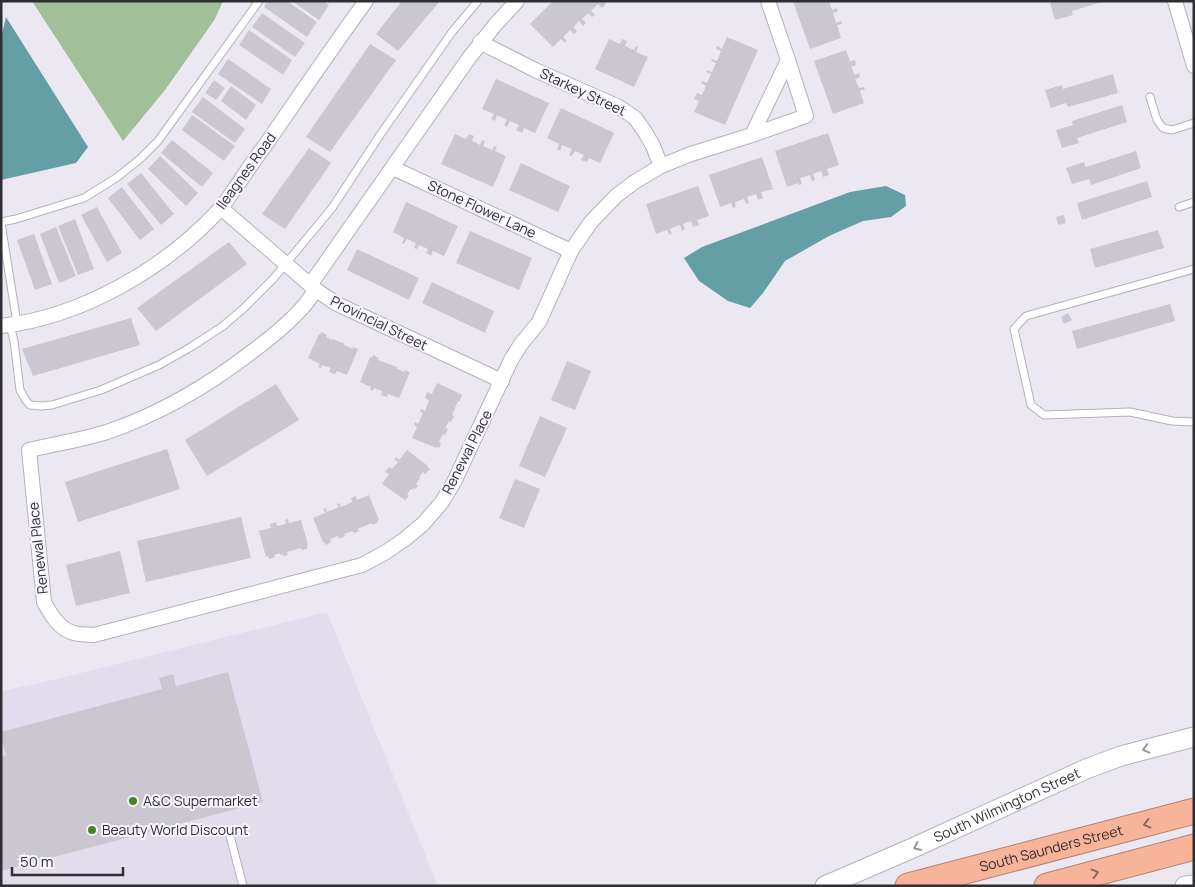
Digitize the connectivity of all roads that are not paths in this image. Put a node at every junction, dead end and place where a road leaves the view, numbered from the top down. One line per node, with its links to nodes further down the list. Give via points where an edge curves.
1 (259, 1): 19 (lane, via 158,141 140,160 84,198)
2 (478, 1): 21 (lane, via 452,32 332,208)
3 (516, 1): 7 (street)
4 (768, 1): 9 (street)
5 (1175, 1): 8 (street)
6 (361, 5): 18 (street, Ileagnes Road)
7 (480, 42): 14 (street, Starkey Street, via 619,106 635,118 645,132); 15 (street)
8 (1191, 48): 10 (street)
9 (788, 60): 13 (street); 13 (street, Renewal Place, via 806,116)
10 (1194, 66)
11 (1150, 97): 12 (lane, via 1163,128 1172,130)
12 (1194, 123)
13 (752, 135): 14 (street, Renewal Place)
14 (661, 166): 20 (street, Renewal Place, via 616,196 591,222)
15 (393, 168): 20 (street, Stone Flower Lane); 23 (street)
16 (1194, 202): 17 (lane)
17 (1179, 207)
18 (221, 208): 21 (street, Provincial Street); 24 (street, Ileagnes Road, via 183,244 134,279 99,298 66,310)
19 (1, 222): 24 (lane)
20 (571, 251): 25 (street, Renewal Place, via 539,322 521,344)
21 (285, 264): 23 (street, Provincial Street); 24 (lane, via 244,308 191,347 101,390 52,405 30,405 20,390)
22 (1194, 269): 26 (lane, via 1026,316 1014,329 1031,405 1044,415 1130,412)
23 (313, 288): 25 (street, Provincial Street, via 337,304); 25 (street, Renewal Place, via 301,310 268,340 205,386 106,432 29,450 44,602 60,625 74,634 94,635 362,565 386,552 423,524 442,502)
24 (9, 324)
25 (502, 381)
26 (1194, 422)
27 (1194, 737): 33 (main road, South Wilmington Street, one-way to 33, via 1121,756 1086,769)
28 (1194, 811): 34 (highway, South Saunders Street, one-way to 34)
29 (229, 832): 32 (lane)
30 (1194, 847): 35 (highway, one-way to 30)
31 (1194, 885): 36 (main road)
32 (243, 886)
33 (825, 886)
34 (908, 886)
35 (1048, 886)
36 (1185, 886)

